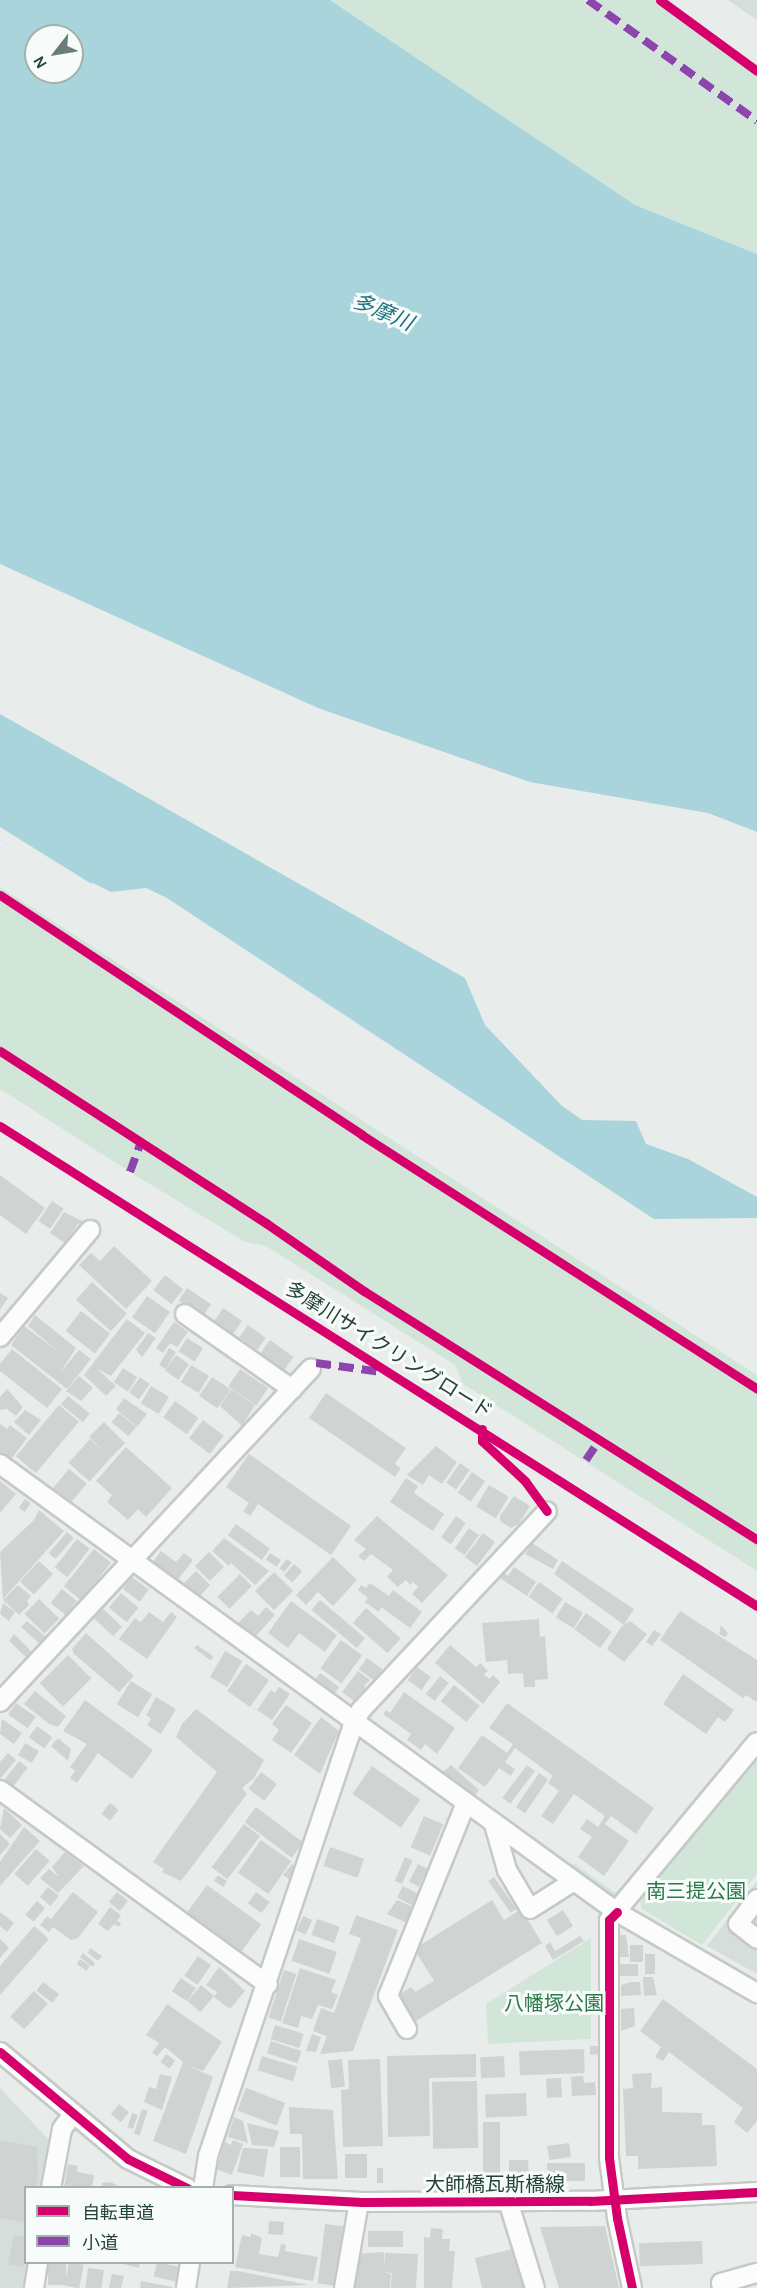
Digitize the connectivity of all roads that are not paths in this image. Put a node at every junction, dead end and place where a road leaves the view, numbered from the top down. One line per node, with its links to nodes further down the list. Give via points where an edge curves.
1 (90, 1230): 3 (street)
2 (185, 1314): 5 (street)
3 (0, 1337)
4 (311, 1368): 5 (street)
5 (292, 1389): 8 (street)
6 (0, 1464): 8 (street)
7 (547, 1511): 10 (street)
8 (132, 1560): 9 (street); 10 (street)
9 (0, 1702)
10 (354, 1722): 13 (street); 19 (street)
11 (757, 1742): 17 (street)
12 (0, 1790): 19 (street)
13 (466, 1803): 14 (street); 21 (street, via 388,1996)
14 (494, 1824): 15 (street); 15 (street, via 507,1870 530,1909)
15 (574, 1881): 17 (street)
16 (757, 1899): 18 (street, via 738,1924)
17 (617, 1912): 20 (street); 29 (street, via 609,1920 608,2042)
18 (757, 1940)
19 (268, 1985): 26 (street, via 208,2156)
20 (757, 1993)
21 (406, 2029)
22 (0, 2052): 23 (street)
23 (73, 2114): 24 (street, via 62,2129); 25 (street, via 128,2159)
24 (51, 2186)
25 (185, 2186)
26 (203, 2186)
27 (757, 2192): 29 (street, 大師橋瓦斯橋線)
28 (234, 2194): 31 (street, 大師橋瓦斯橋線)
29 (614, 2200): 30 (street, 大師橋瓦斯橋線); 39 (street)
30 (508, 2201): 31 (street, 大師橋瓦斯橋線); 38 (street)
31 (359, 2202): 37 (street)
32 (38, 2264): 35 (street)
33 (190, 2264): 36 (street)
34 (757, 2273): 40 (street, via 720,2283)
35 (34, 2288)
36 (186, 2288)
37 (344, 2288)
38 (535, 2288)
39 (632, 2288)
40 (722, 2288)

